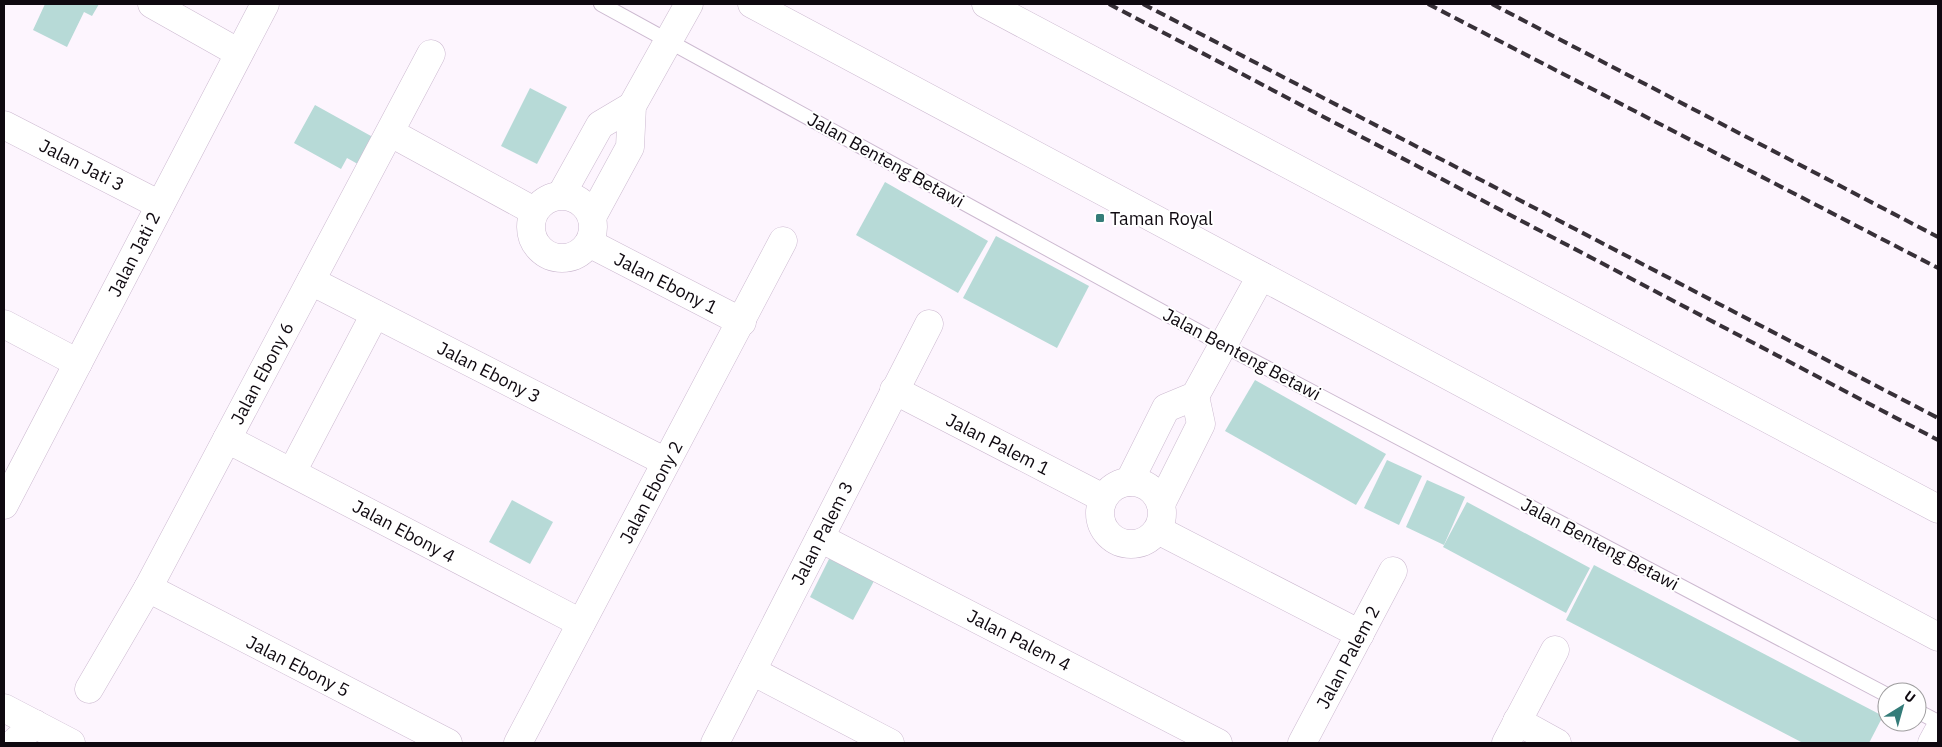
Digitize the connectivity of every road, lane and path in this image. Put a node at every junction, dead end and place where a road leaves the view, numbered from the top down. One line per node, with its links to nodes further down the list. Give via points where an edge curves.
1 (152, 4): 8 (street)
2 (265, 4): 8 (street, Jalan Jati 2)
3 (601, 4): 7 (lane, Jalan Benteng Betawi)
4 (689, 4): 7 (street)
5 (752, 4): 18 (street)
6 (986, 4): 34 (street)
7 (669, 40): 10 (street); 24 (lane, Jalan Benteng Betawi)
8 (239, 52): 14 (street, Jalan Jati 2)
9 (431, 54): 12 (street, Jalan Ebony 6)
10 (632, 106): 13 (street, via 600,125); 16 (street, via 630,147)
11 (4, 124): 14 (street, Jalan Jati 3)
12 (391, 133): 15 (street); 19 (street, Jalan Ebony 6)
13 (561, 195): 15 (street, via 545,200); 16 (street, via 574,198 585,206)
14 (160, 205): 25 (street, Jalan Jati 2)
15 (534, 211): 16 (street, via 530,228 534,243 546,254 562,259 578,255)
16 (591, 230): 21 (street, Jalan Ebony 1)
17 (783, 242): 21 (street, Jalan Ebony 2)
18 (1262, 276): 24 (street); 41 (street)
19 (311, 281): 20 (street, Jalan Ebony 3); 28 (street, Jalan Ebony 6)
20 (375, 314): 29 (street, Jalan Ebony 3); 30 (street)
21 (742, 322): 29 (street, Jalan Ebony 2)
22 (4, 324): 25 (street)
23 (928, 324): 26 (street, Jalan Palem 3)
24 (1223, 345): 27 (street); 45 (lane, Jalan Benteng Betawi)
25 (78, 363): 33 (street, Jalan Jati 2)
26 (894, 390): 32 (street, Jalan Palem 1); 36 (street, Jalan Palem 3)
27 (1195, 396): 31 (street, via 1166,408); 35 (street, via 1201,424)
28 (227, 439): 30 (street, Jalan Ebony 4); 38 (street, Jalan Ebony 6)
29 (666, 462): 39 (street, Jalan Ebony 2)
30 (292, 472): 39 (street, Jalan Ebony 4)
31 (1129, 482): 32 (street, via 1114,486); 35 (street, via 1143,484 1154,492)
32 (1103, 498): 35 (street, via 1098,514 1103,529 1114,541 1130,545 1146,541)
33 (4, 505)
34 (1938, 510)
35 (1160, 517): 40 (street)
36 (820, 538): 43 (street, Jalan Palem 3); 56 (street, Jalan Palem 4)
37 (1393, 571): 40 (street, Jalan Palem 2)
38 (148, 588): 44 (street, Jalan Ebony 6); 52 (street, Jalan Ebony 5)
39 (581, 624): 53 (street, Jalan Ebony 2)
40 (1360, 634): 57 (street, Jalan Palem 2)
41 (1938, 637)
42 (1555, 650): 48 (street)
43 (752, 671): 54 (street, Jalan Palem 3); 55 (street)
44 (90, 689)
45 (1877, 690)
46 (4, 708): 47 (street)
47 (35, 724): 50 (street); 51 (street)
48 (1512, 732): 58 (street)
49 (1938, 732): 59 (street)
50 (14, 743)
51 (71, 743)
52 (448, 743)
53 (518, 743)
54 (715, 743)
55 (890, 743)
56 (1218, 743)
57 (1302, 743)
58 (1557, 743)
59 (1932, 743)

